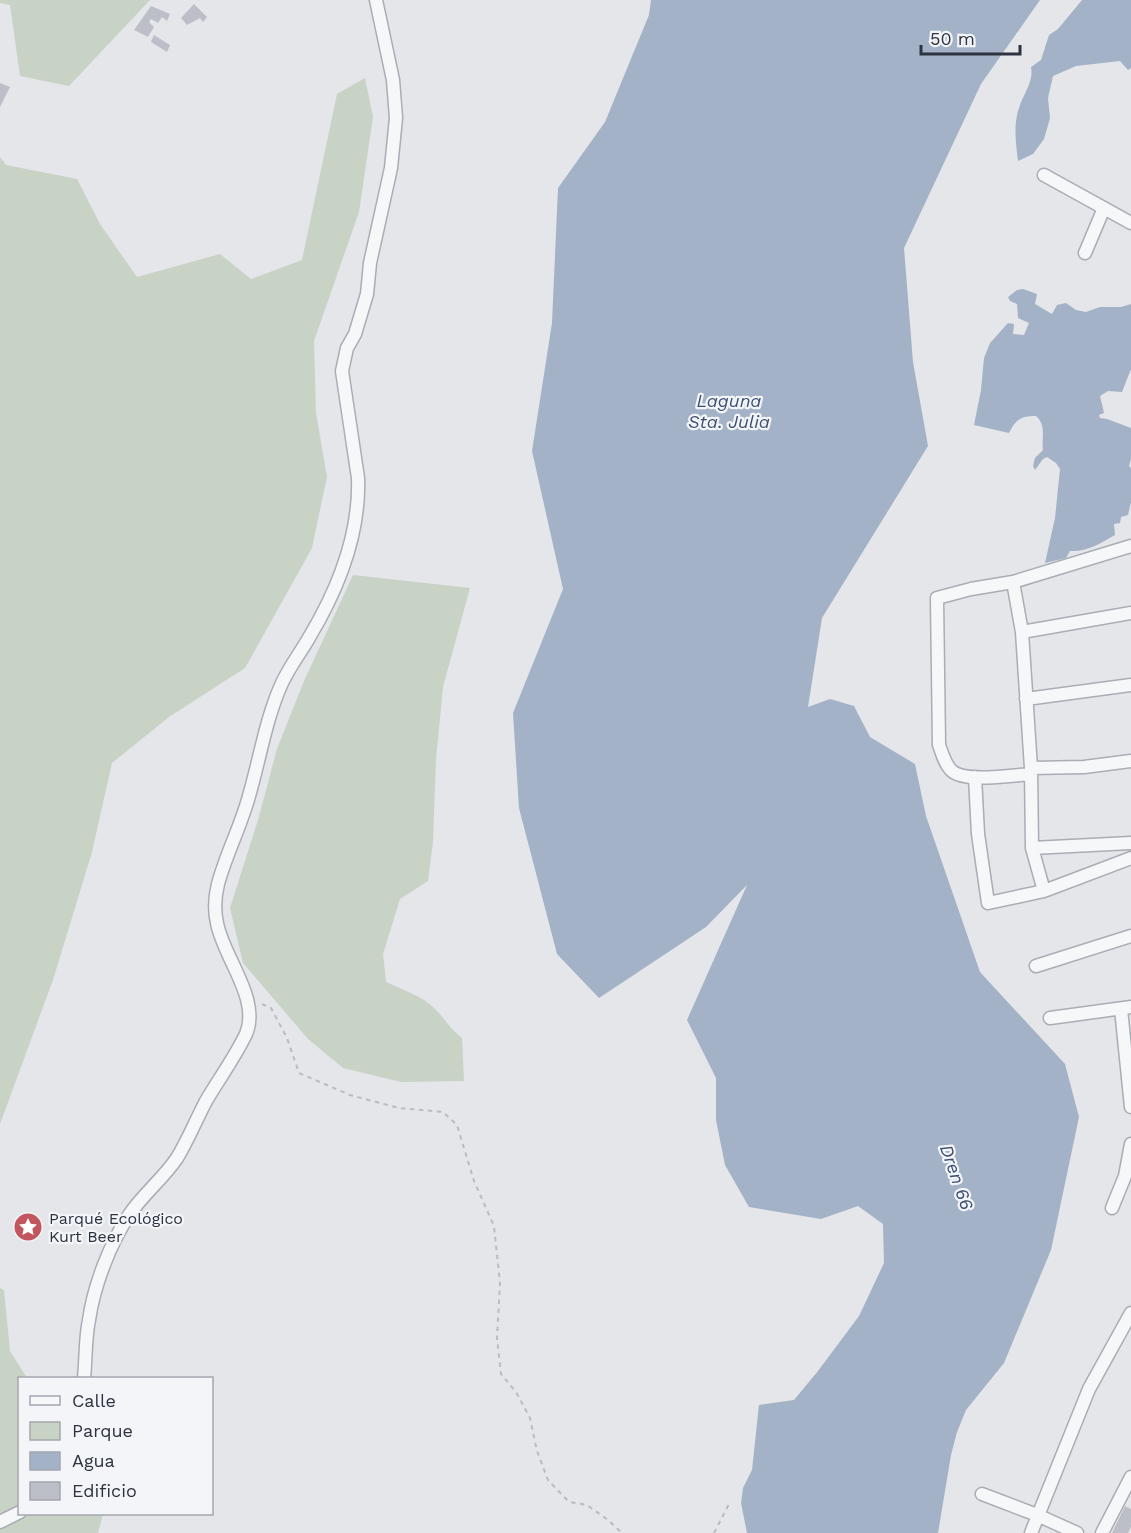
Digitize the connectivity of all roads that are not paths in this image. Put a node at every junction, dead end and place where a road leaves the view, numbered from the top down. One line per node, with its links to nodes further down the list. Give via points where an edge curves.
1 (375, 0): 27 (street, via 393,80 396,118 391,168 367,294 342,371 358,493 353,529 339,580 282,683 217,887 216,922 246,996 251,1020 176,1158 130,1213 110,1254 89,1317)
2 (1044, 175): 3 (street)
3 (1104, 208): 4 (street); 5 (street)
4 (1131, 223)
5 (1085, 253)
6 (1131, 546): 7 (street)
7 (1013, 582): 9 (street); 14 (street, via 937,598 939,745 951,771)
8 (1131, 613): 9 (street)
9 (1022, 633): 11 (street)
10 (1131, 685): 11 (street)
11 (1026, 699): 13 (street)
12 (1131, 761): 13 (street)
13 (1031, 771): 14 (street); 16 (street)
14 (975, 777): 18 (street, via 988,903)
15 (1131, 843): 16 (street)
16 (1032, 848): 18 (street)
17 (1131, 858): 18 (street)
18 (1044, 891)
19 (1131, 936): 20 (street)
20 (1036, 966)
21 (1126, 1008): 22 (street); 23 (street)
22 (1050, 1018)
23 (1131, 1107)
24 (1131, 1144): 25 (street, via 1125,1176)
25 (1112, 1208)
26 (1131, 1313): 31 (street, via 1089,1389)
27 (84, 1377)
28 (1131, 1477): 35 (street)
29 (982, 1494): 31 (street)
30 (18, 1513): 32 (street)
31 (1037, 1515): 33 (street); 34 (street)
32 (0, 1522)
33 (1031, 1533)
34 (1077, 1533)
35 (1102, 1533)

